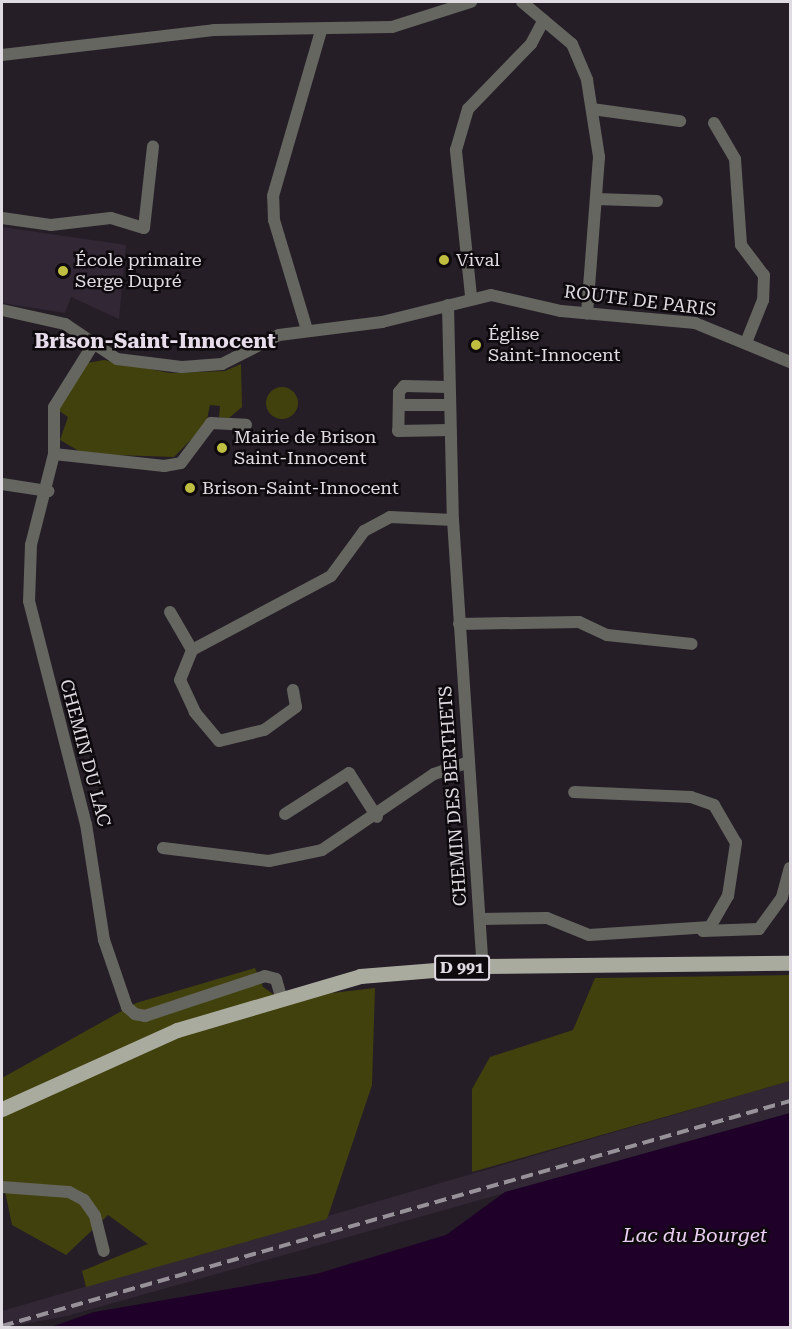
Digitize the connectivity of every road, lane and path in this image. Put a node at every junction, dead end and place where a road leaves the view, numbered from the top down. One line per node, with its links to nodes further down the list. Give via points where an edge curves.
1 (471, 2): 4 (street, via 392,27)
2 (522, 2): 3 (street)
3 (544, 20): 6 (street, via 572,45 582,61); 13 (street, via 531,44 468,109 456,150)
4 (321, 30): 5 (street, via 214,30); 17 (street, via 273,196 274,220)
5 (2, 55)
6 (592, 109): 7 (street); 10 (street)
7 (680, 121)
8 (714, 123): 18 (street, via 735,159 741,245 764,275 763,300)
9 (153, 146): 12 (street, via 144,228 111,218 51,225)
10 (596, 199): 11 (street); 16 (street)
11 (657, 201)
12 (2, 218)
13 (471, 296): 14 (street, ROUTE DE PARIS); 16 (street, ROUTE DE PARIS, via 513,297)
14 (448, 305): 17 (street, ROUTE DE PARIS, via 382,322); 21 (street, CHEMIN DES BERTHETS)
15 (2, 310): 19 (street, ROUTE DE PARIS, via 65,324)
16 (587, 314): 18 (street, ROUTE DE PARIS, via 695,323)
17 (307, 330): 19 (street, ROUTE DE PARIS, via 279,334 222,364 182,367 117,358)
18 (747, 340): 20 (street, ROUTE DE PARIS)
19 (94, 343): 26 (street, CHEMIN DU LAC, via 57,398)
20 (790, 362)
21 (449, 387): 22 (street, via 411,383 399,392); 23 (street, CHEMIN DES BERTHETS)
22 (399, 405): 23 (street); 25 (street, via 398,431)
23 (450, 405): 25 (street, CHEMIN DES BERTHETS)
24 (246, 425): 26 (street, via 211,423 181,463 164,466)
25 (450, 430): 29 (street, CHEMIN DES BERTHETS)
26 (54, 454): 28 (street, CHEMIN DU LAC)
27 (2, 484): 28 (street)
28 (48, 491): 45 (street, CHEMIN DU LAC, via 31,545 29,601 86,824 104,940 127,1007 145,1016 266,976 276,979)
29 (453, 520): 31 (street, CHEMIN DES BERTHETS); 33 (street, via 390,517 364,531 332,576)
30 (170, 612): 33 (street)
31 (459, 624): 32 (street, via 579,622 607,636); 35 (street, CHEMIN DES BERTHETS)
32 (692, 644)
33 (192, 650): 34 (street, via 180,680 195,712 219,741 264,730 296,707)
34 (293, 690)
35 (469, 762): 38 (street, via 434,774); 41 (street, CHEMIN DES BERTHETS)
36 (574, 792): 42 (street, via 692,797 714,805 736,843 734,867 719,914)
37 (285, 814): 38 (street, via 349,773)
38 (377, 817): 39 (street, via 322,850 269,861)
39 (162, 848)
40 (790, 868): 42 (street, via 778,904 759,929)
41 (480, 919): 42 (street, via 547,918 589,935); 44 (street, CHEMIN DES BERTHETS)
42 (701, 931)
43 (790, 963): 44 (main road, D 991)
44 (483, 966): 45 (main road, D 991, via 360,976)
45 (282, 996): 46 (main road, D 991, via 177,1030)
46 (2, 1109)
47 (2, 1187): 48 (street, via 69,1192 84,1200 95,1216)
48 (104, 1251)

